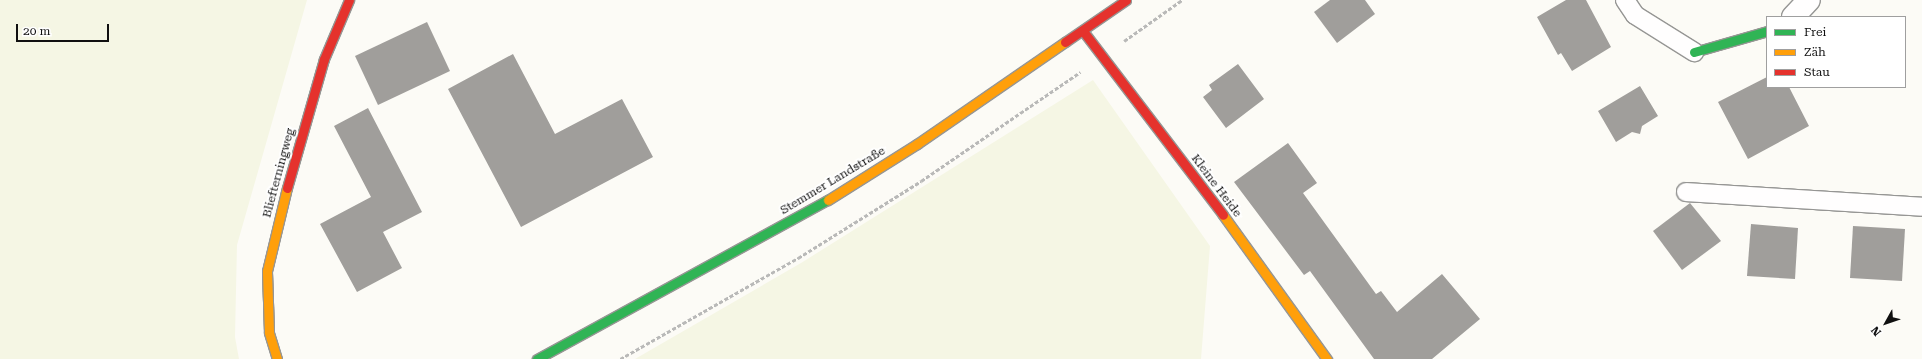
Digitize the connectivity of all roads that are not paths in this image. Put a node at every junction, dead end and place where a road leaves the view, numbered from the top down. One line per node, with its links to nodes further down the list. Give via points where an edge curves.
1 (349, 0): 11 (street, Bliefterningweg, via 324,59 293,164 267,271 269,332)
2 (1126, 0): 6 (street, Stemmer Landstraße)
3 (1625, 0): 8 (lane, via 1635,14)
4 (1809, 0): 5 (street)
5 (1794, 16)
6 (1083, 31): 12 (street, Stemmer Landstraße, via 917,144 832,198); 13 (street, Kleine Heide, via 1223,215)
7 (1766, 31): 8 (street)
8 (1694, 52)
9 (1686, 192): 10 (lane)
10 (1922, 207)
11 (277, 359)
12 (538, 359)
13 (1327, 359)

